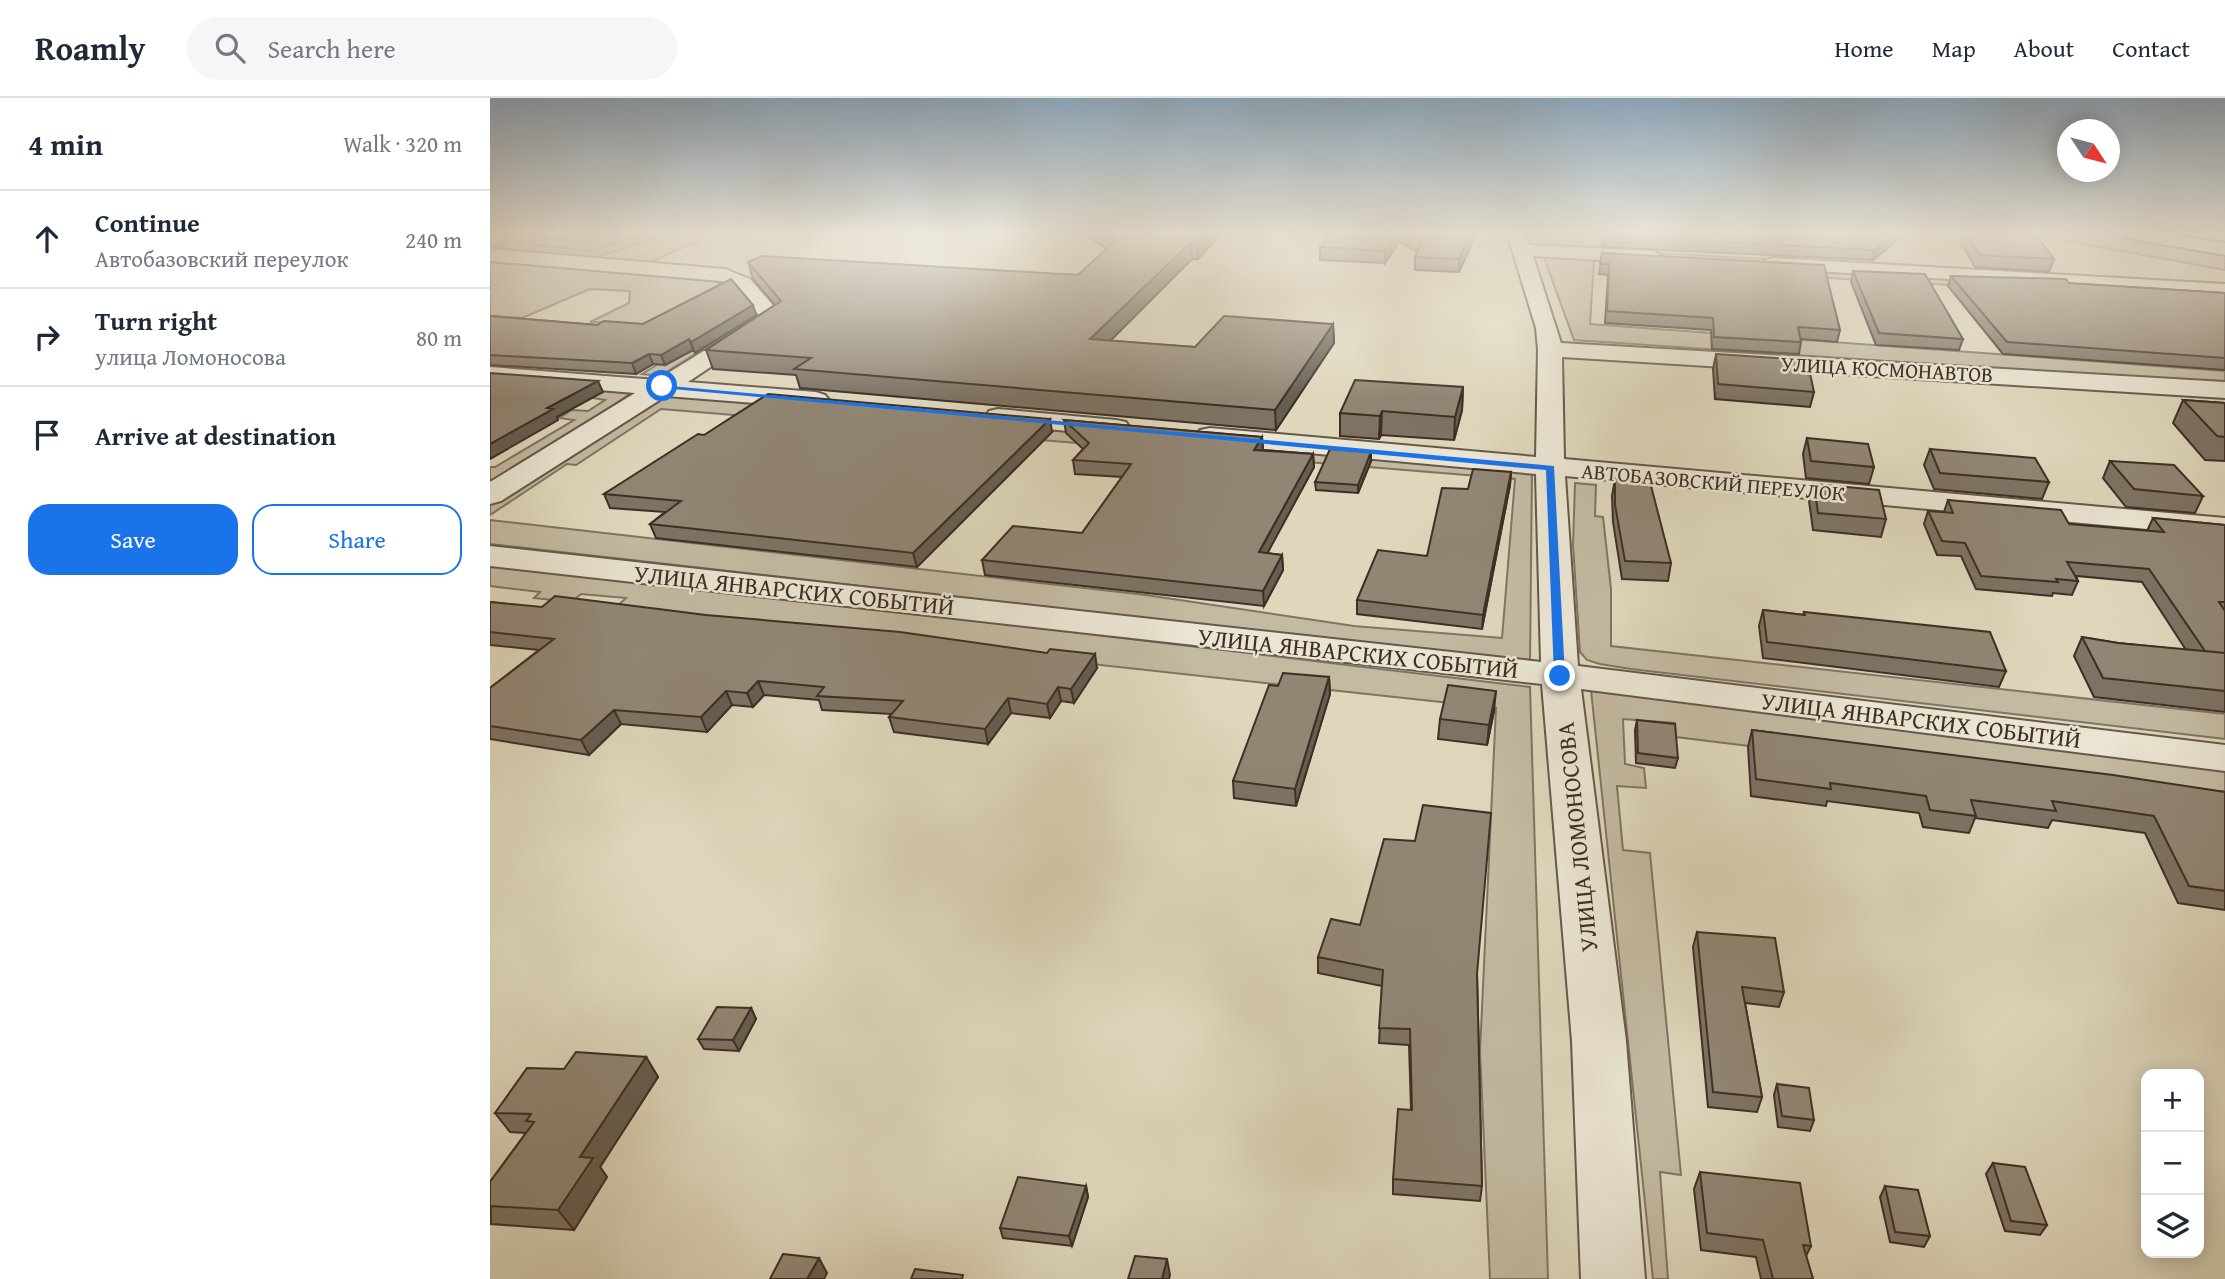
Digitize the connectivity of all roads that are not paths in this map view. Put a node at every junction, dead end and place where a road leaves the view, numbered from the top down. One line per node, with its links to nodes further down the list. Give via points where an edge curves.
1 (747, 288): 7 (street, via 773,318)
2 (1534, 288): 5 (street, УЛИЦА ЛОМОНОСОВА)
3 (2192, 288): 4 (street)
4 (2225, 290)
5 (1549, 349): 8 (street, УЛИЦА КОСМОНАВТОВ); 13 (street, УЛИЦА ЛОМОНОСОВА)
6 (490, 374): 7 (street)
7 (662, 386): 9 (street); 14 (street)
8 (2225, 390)
9 (842, 403)
10 (967, 414): 11 (street)
11 (1148, 430)
12 (1189, 434): 13 (street, АВТОБАЗОВСКИЙ ПЕРЕУЛОК)
13 (1550, 467): 15 (street, АВТОБАЗОВСКИЙ ПЕРЕУЛОК); 17 (street, УЛИЦА ЛОМОНОСОВА)
14 (490, 495)
15 (2225, 527)
16 (490, 556): 17 (street, УЛИЦА ЯНВАРСКИХ СОБЫТИЙ)
17 (1560, 676): 18 (street, УЛИЦА ЯНВАРСКИХ СОБЫТИЙ); 19 (street, УЛИЦА ЛОМОНОСОВА, via 1599,1041)
18 (2225, 758)
19 (1613, 1279)

